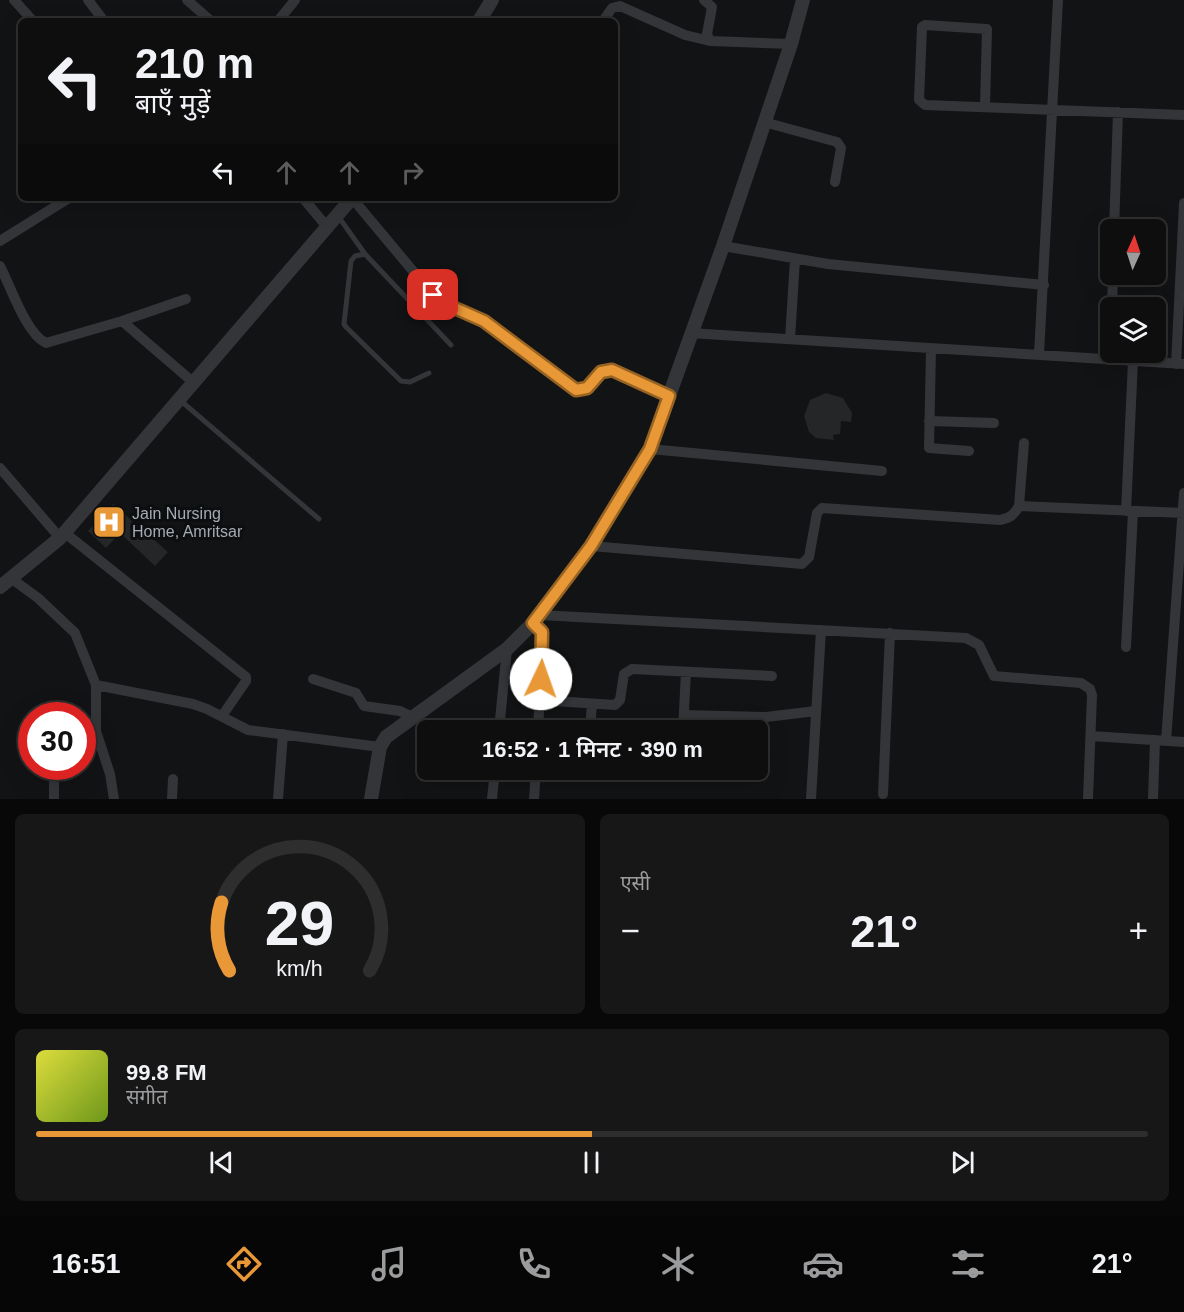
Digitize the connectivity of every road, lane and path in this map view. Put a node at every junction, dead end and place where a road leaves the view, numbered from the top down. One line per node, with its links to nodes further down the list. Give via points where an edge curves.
1 (15, 0): 9 (street)
2 (88, 0): 10 (street)
3 (187, 0): 11 (street)
4 (294, 0): 12 (street)
5 (492, 0): 13 (street)
6 (704, 0): 15 (street, via 712,7 707,34)
7 (803, 0): 16 (street)
8 (1058, 0): 18 (street)
9 (30, 18)
10 (102, 18)
11 (208, 18)
12 (280, 18)
13 (480, 18)
14 (605, 18): 15 (street, via 612,8 620,6 685,35)
15 (710, 41): 16 (street)
16 (791, 44): 21 (street)
17 (985, 106): 17 (street, via 987,29 922,27 921,103); 18 (street)
18 (1052, 110): 19 (street); 36 (street)
19 (1118, 112): 20 (street); 29 (street)
20 (1184, 115)
21 (764, 122): 22 (street, via 837,142 841,148); 32 (street)
22 (835, 182)
23 (64, 201): 31 (street)
24 (306, 201): 30 (street)
25 (350, 201): 28 (street)
26 (355, 201): 50 (street, via 441,302 484,321 576,390 587,388 601,372 612,370)
27 (1184, 203): 47 (street)
28 (338, 216): 30 (street); 33 (lane)
29 (1114, 219)
30 (328, 228): 49 (street)
31 (0, 241)
32 (723, 246): 34 (street); 39 (street)
33 (365, 254): 41 (lane); 48 (lane, via 351,261 344,324 401,381 410,382)
34 (795, 259): 36 (street); 40 (street)
35 (0, 266): 38 (street, via 29,326 43,342)
36 (1044, 285): 43 (street)
37 (186, 299): 38 (street)
38 (123, 321): 49 (street)
39 (690, 333): 40 (street); 50 (street)
40 (790, 339): 42 (street)
41 (451, 345)
42 (931, 349): 43 (street); 52 (street)
43 (1039, 354): 44 (street)
44 (1100, 356)
45 (1133, 363): 61 (street)
46 (1156, 363): 47 (street)
47 (1180, 364)
48 (429, 373)
49 (194, 384): 51 (street)
50 (669, 396): 55 (street)
51 (180, 399): 63 (lane); 64 (street)
52 (929, 421): 53 (street); 56 (street, via 929,448)
53 (994, 423)
54 (1024, 443): 60 (street)
55 (650, 449): 58 (street); 65 (street)
56 (969, 452)
57 (0, 468): 64 (street)
58 (882, 471)
59 (1184, 493): 62 (street)
60 (1019, 506): 61 (street); 65 (street, via 1015,514 1000,520 822,507 817,513 809,557 802,564)
61 (1130, 512): 62 (street); 70 (street)
62 (1183, 513): 89 (street)
63 (319, 519)
64 (63, 535): 66 (street); 80 (street, via 246,677)
65 (591, 546): 67 (street)
66 (5, 580): 75 (street, via 38,598 75,633)
67 (536, 619): 68 (street); 71 (street); 76 (street, via 543,637)
68 (821, 630): 69 (street); 78 (street)
69 (890, 633): 88 (street, via 966,638 979,645 994,676 1086,686 1092,695); 96 (street)
70 (1126, 647)
71 (507, 649): 81 (street); 83 (street)
72 (686, 672): 73 (street); 77 (street, via 632,669 624,674 618,703); 79 (street)
73 (772, 676)
74 (313, 679): 81 (street, via 356,693 364,706 400,711)
75 (96, 685): 80 (street, via 193,704); 98 (street, via 96,730)
76 (539, 700): 77 (street); 84 (street)
77 (592, 704): 85 (street)
78 (816, 711): 82 (street); 104 (street)
79 (684, 715): 82 (street); 86 (street)
80 (222, 716): 87 (street, via 248,730)
81 (412, 717): 91 (street, via 386,737)
82 (744, 717)
83 (500, 720)
84 (538, 720)
85 (591, 720)
86 (684, 720)
87 (283, 734): 91 (street); 100 (street)
88 (1091, 736): 89 (street); 105 (street)
89 (1161, 741): 90 (street); 106 (street)
90 (1184, 742)
91 (380, 747): 101 (street)
92 (173, 779): 99 (street)
93 (494, 780): 102 (street)
94 (535, 780): 103 (street)
95 (54, 783): 97 (street)
96 (883, 794)
97 (54, 799)
98 (114, 799)
99 (172, 799)
100 (278, 799)
101 (371, 799)
102 (492, 799)
103 (534, 799)
104 (811, 799)
105 (1088, 799)
106 (1153, 799)

